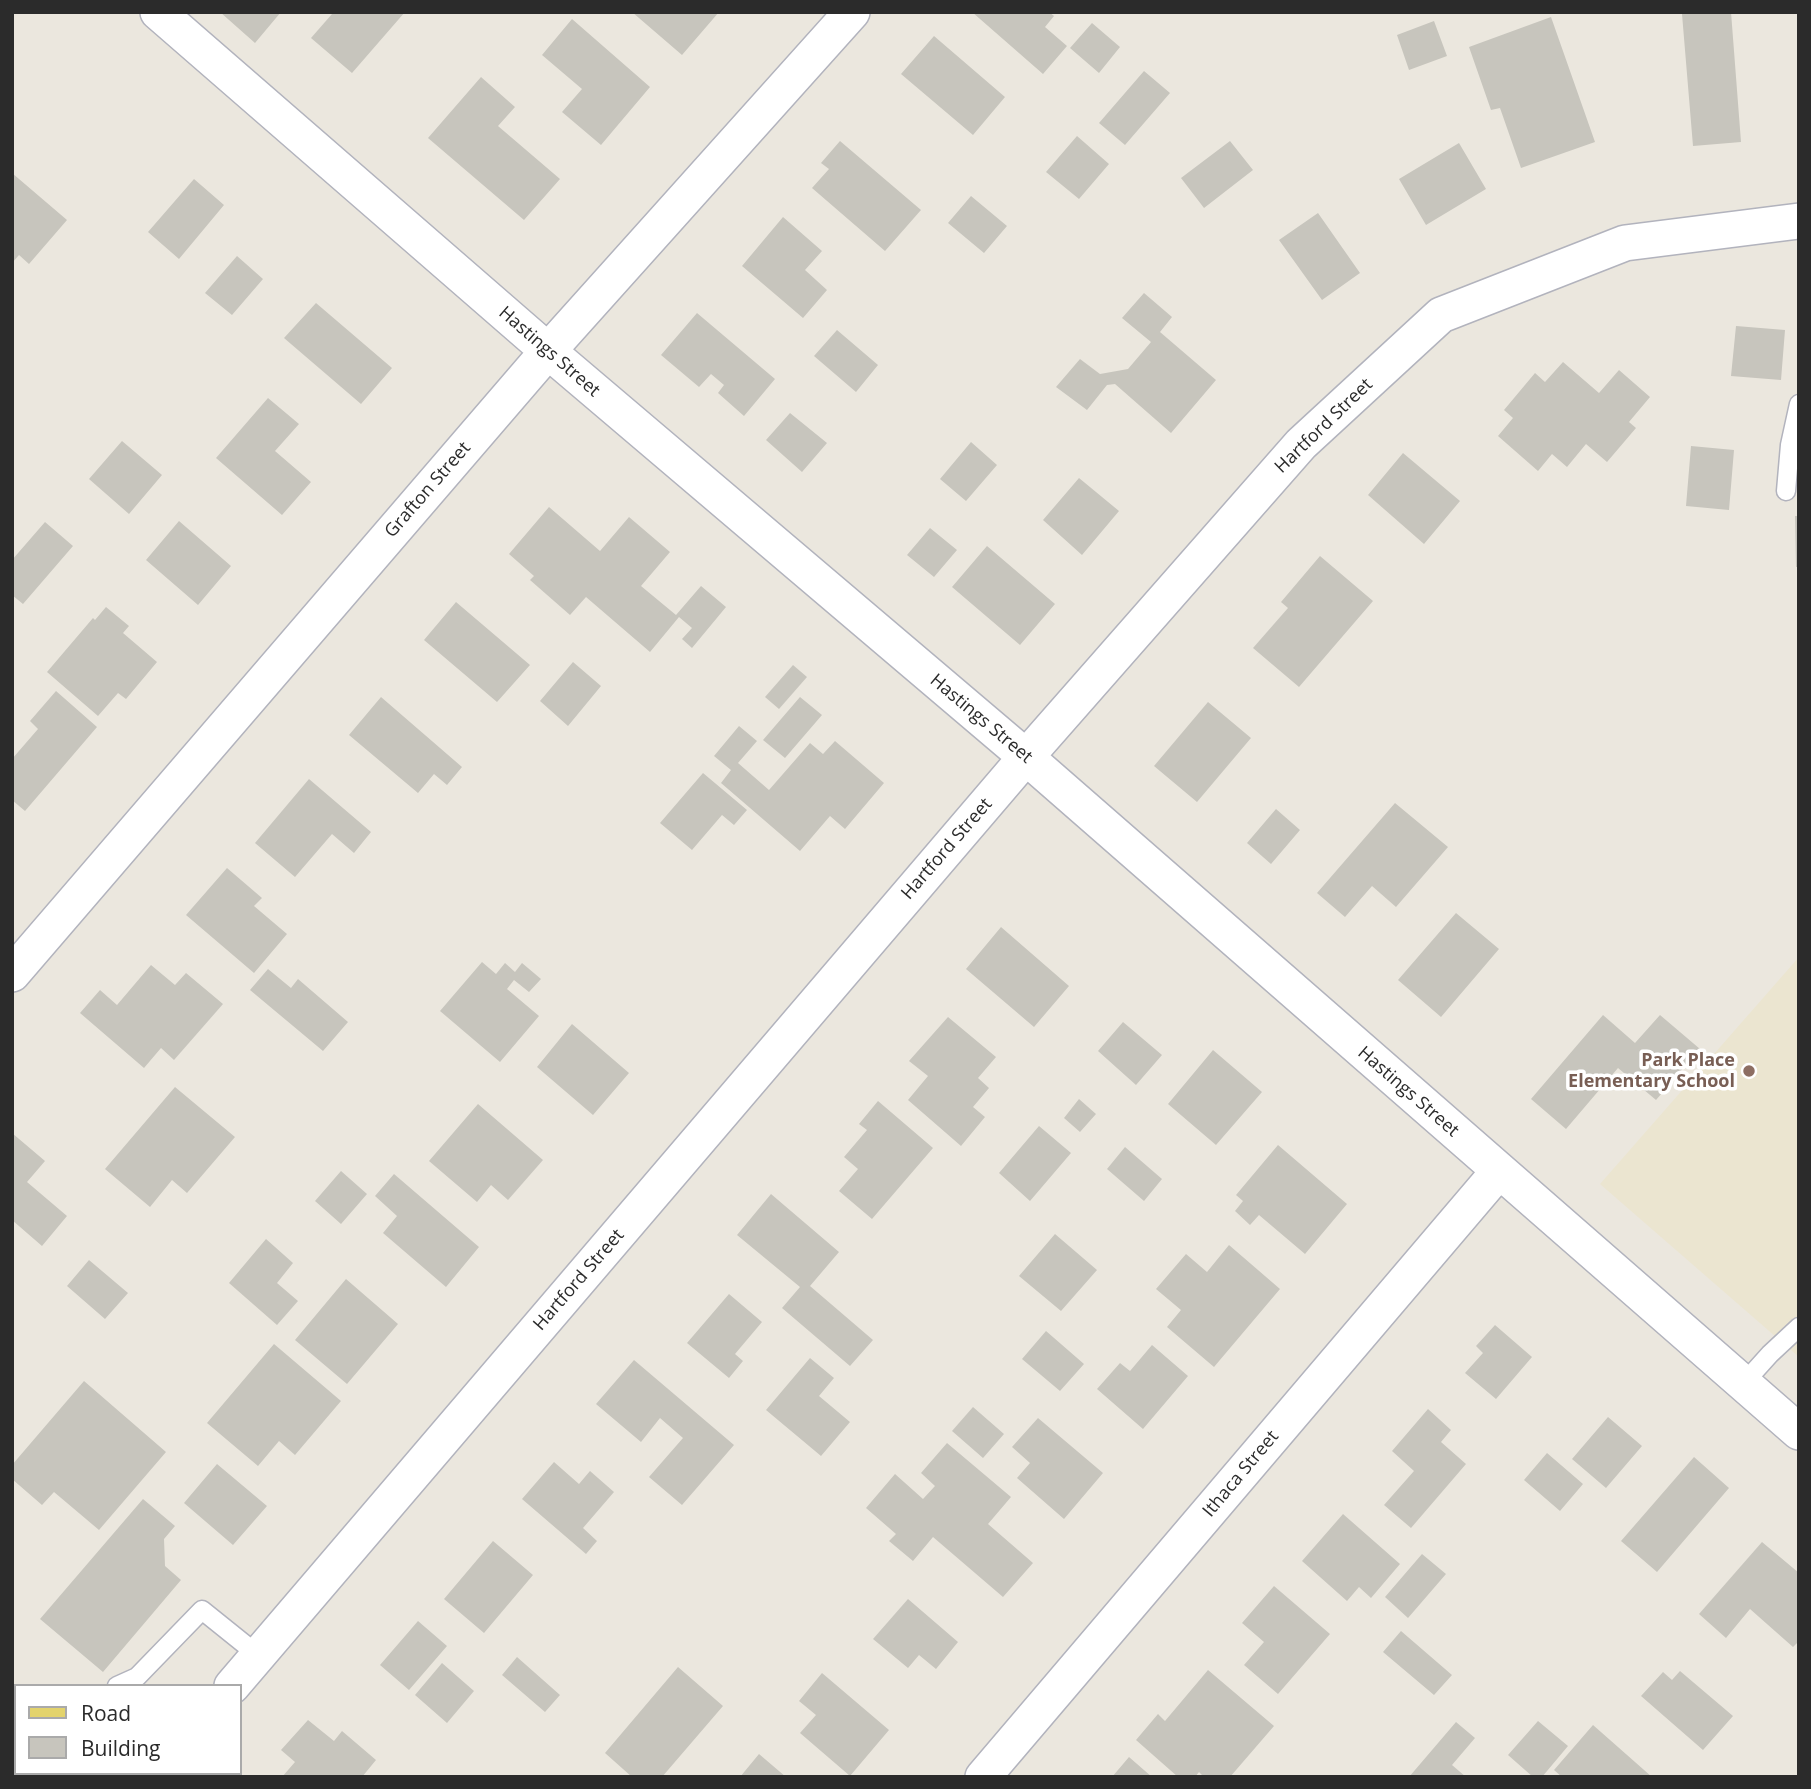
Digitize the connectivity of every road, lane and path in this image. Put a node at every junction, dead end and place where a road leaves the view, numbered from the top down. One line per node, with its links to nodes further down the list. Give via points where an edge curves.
1 (158, 12): 4 (street, Hastings Street)
2 (852, 12): 4 (street, Grafton Street)
3 (1799, 221): 7 (street, Hartford Street, via 1625,243 1441,315 1301,443)
4 (548, 351): 7 (street, Hastings Street); 8 (street, Grafton Street)
5 (1799, 404): 6 (lane)
6 (1786, 491)
7 (1026, 757): 9 (street, Hastings Street); 13 (street, Hartford Street)
8 (12, 974)
9 (1499, 1171): 11 (street, Hastings Street); 16 (street, Ithaca Street)
10 (1799, 1327): 11 (lane)
11 (1743, 1384): 12 (street, Hastings Street)
12 (1799, 1432)
13 (258, 1654): 14 (lane, via 202,1611 137,1677); 15 (street, Hartford Street)
14 (121, 1684)
15 (234, 1684)
16 (983, 1777)

